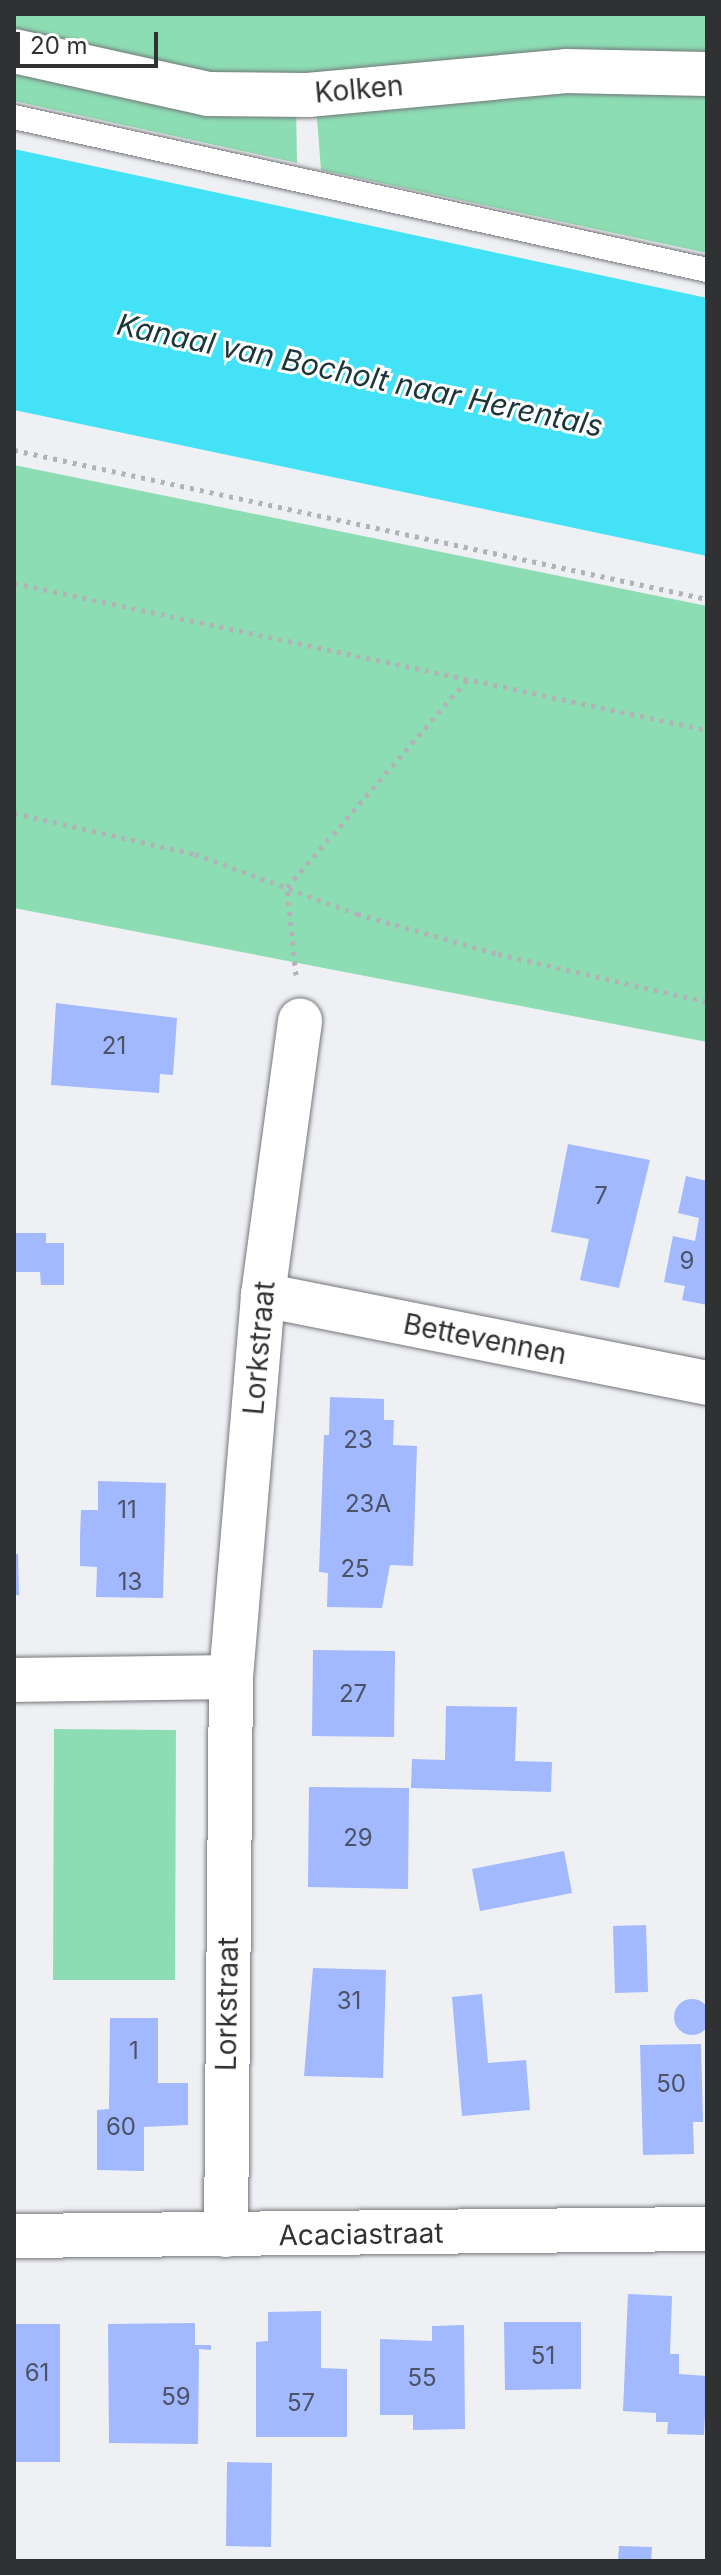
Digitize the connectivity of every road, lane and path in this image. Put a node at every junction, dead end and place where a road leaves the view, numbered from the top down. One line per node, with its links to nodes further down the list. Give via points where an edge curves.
1 (14, 51): 2 (street, Kolken, via 208,94 308,95 566,71)
2 (707, 74)
3 (14, 117): 4 (lane)
4 (707, 270)
5 (14, 450): 7 (path)
6 (14, 583): 8 (path)
7 (707, 599)
8 (470, 677): 9 (path); 11 (path)
9 (707, 730)
10 (14, 813): 11 (path, via 195,854)
11 (287, 887): 12 (path, via 357,914 498,954); 13 (path)
12 (707, 1002)
13 (300, 1020): 14 (street, Lorkstraat)
14 (263, 1295): 15 (street, Bettevennen); 16 (street, Lorkstraat)
15 (707, 1383)
16 (231, 1677): 17 (street); 19 (street, Lorkstraat)
17 (14, 1680)
18 (707, 2229): 19 (street, Acaciastraat)
19 (226, 2235): 20 (street, Acaciastraat)
20 (14, 2236)

